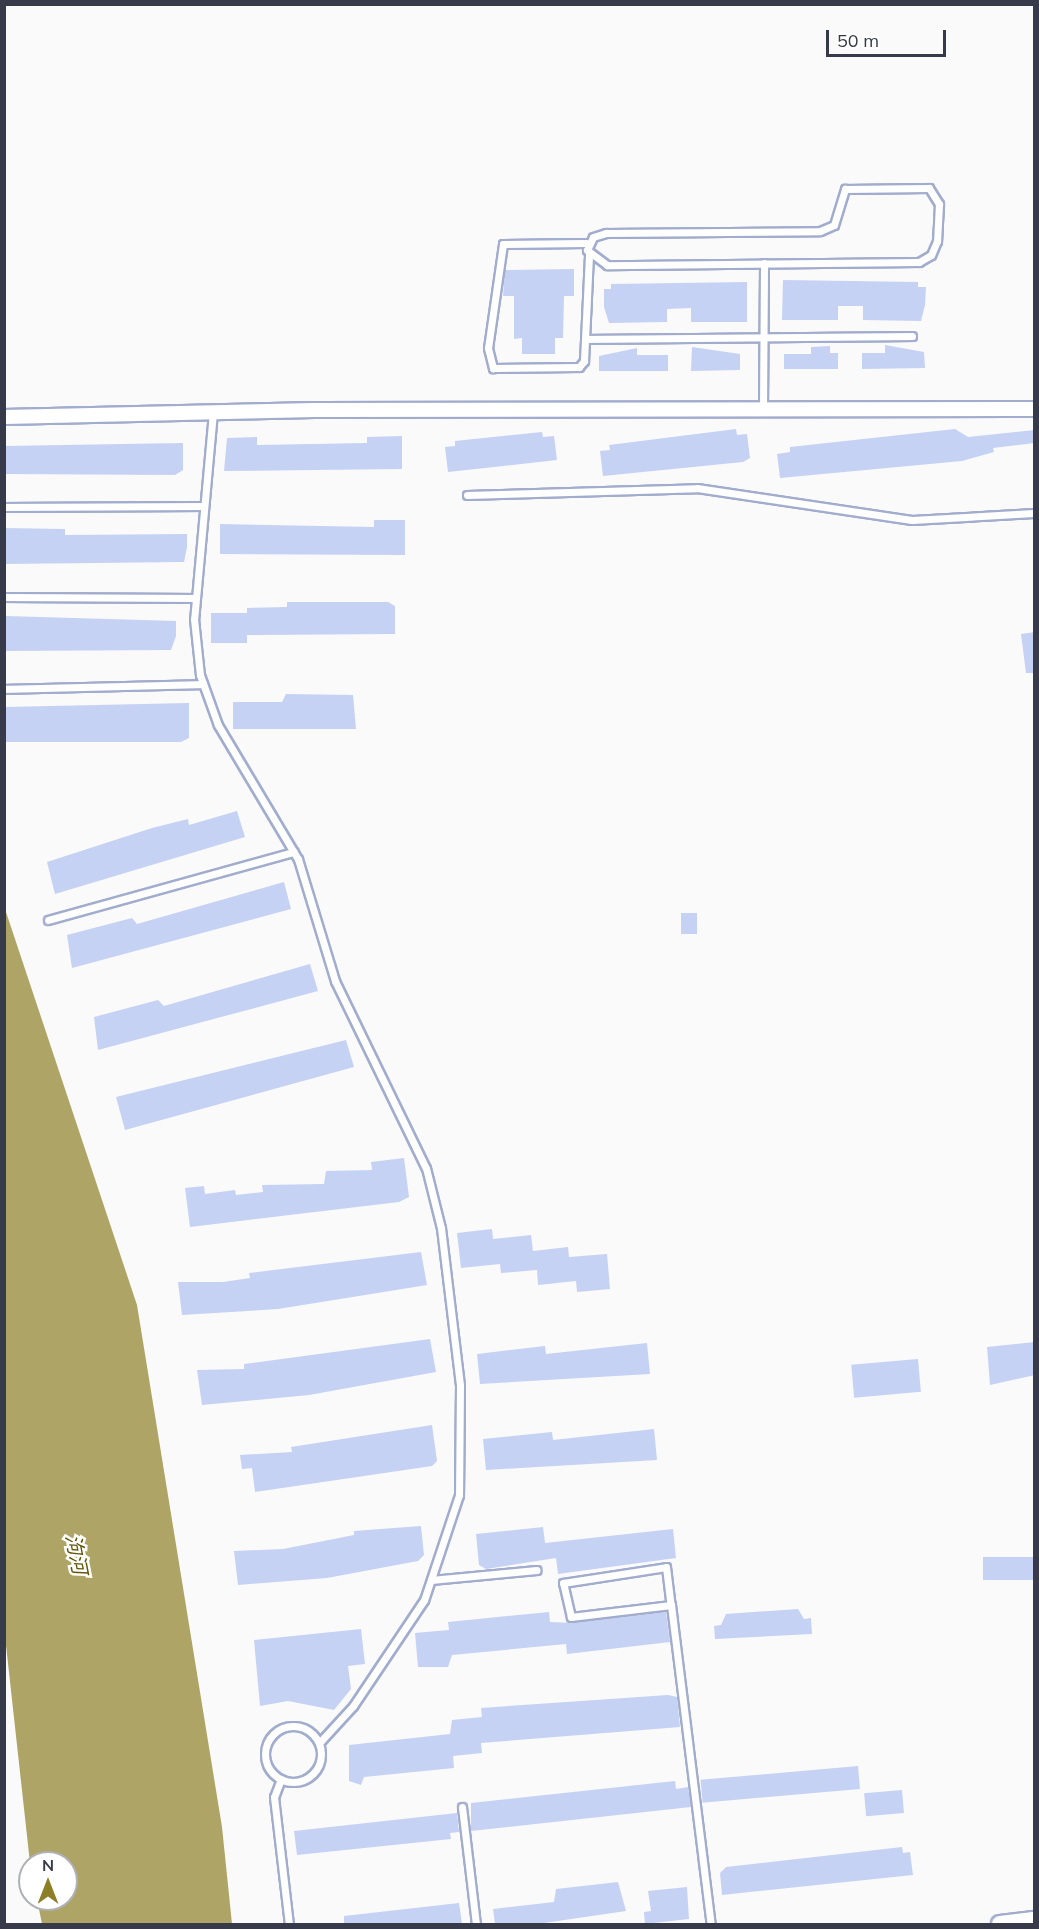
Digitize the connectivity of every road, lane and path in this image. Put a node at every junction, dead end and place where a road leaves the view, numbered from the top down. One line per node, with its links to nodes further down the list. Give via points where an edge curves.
1 (586, 243): 2 (lane); 3 (lane, via 606,233 820,231 834,225 845,189 929,188 936,194 937,241 931,255 919,262); 6 (lane, via 502,244 489,359 493,368 579,368)
2 (589, 254): 3 (lane, via 607,265); 6 (lane)
3 (764, 263): 5 (lane)
4 (912, 336): 5 (lane)
5 (764, 338): 6 (lane); 8 (lane)
6 (585, 339)
7 (1035, 409): 8 (street)
8 (763, 410): 9 (street)
9 (213, 412): 10 (street); 12 (lane)
10 (4, 417)
11 (467, 495): 14 (lane, via 697,488 912,520)
12 (203, 506): 13 (lane); 16 (lane)
13 (4, 507)
14 (1035, 513)
15 (4, 597): 16 (lane)
16 (195, 598): 17 (lane, via 194,643)
17 (203, 684): 18 (lane); 19 (lane, via 218,725)
18 (4, 689)
19 (294, 852): 20 (lane); 22 (lane, via 335,981 419,1150 441,1228 460,1385 460,1470 455,1513)
20 (48, 920)
21 (537, 1570): 22 (lane)
22 (431, 1580): 24 (lane, via 353,1707)
23 (671, 1605): 23 (lane, via 571,1617 563,1583 666,1568); 30 (lane)
24 (319, 1743): 25 (lane, via 321,1758 313,1773 298,1782); 25 (lane, via 300,1727 273,1735 266,1758)
25 (281, 1779): 28 (lane, via 274,1797)
26 (462, 1807): 29 (lane)
27 (1035, 1920): 31 (street)
28 (289, 1924)
29 (476, 1924)
30 (711, 1924)
31 (1007, 1924)

